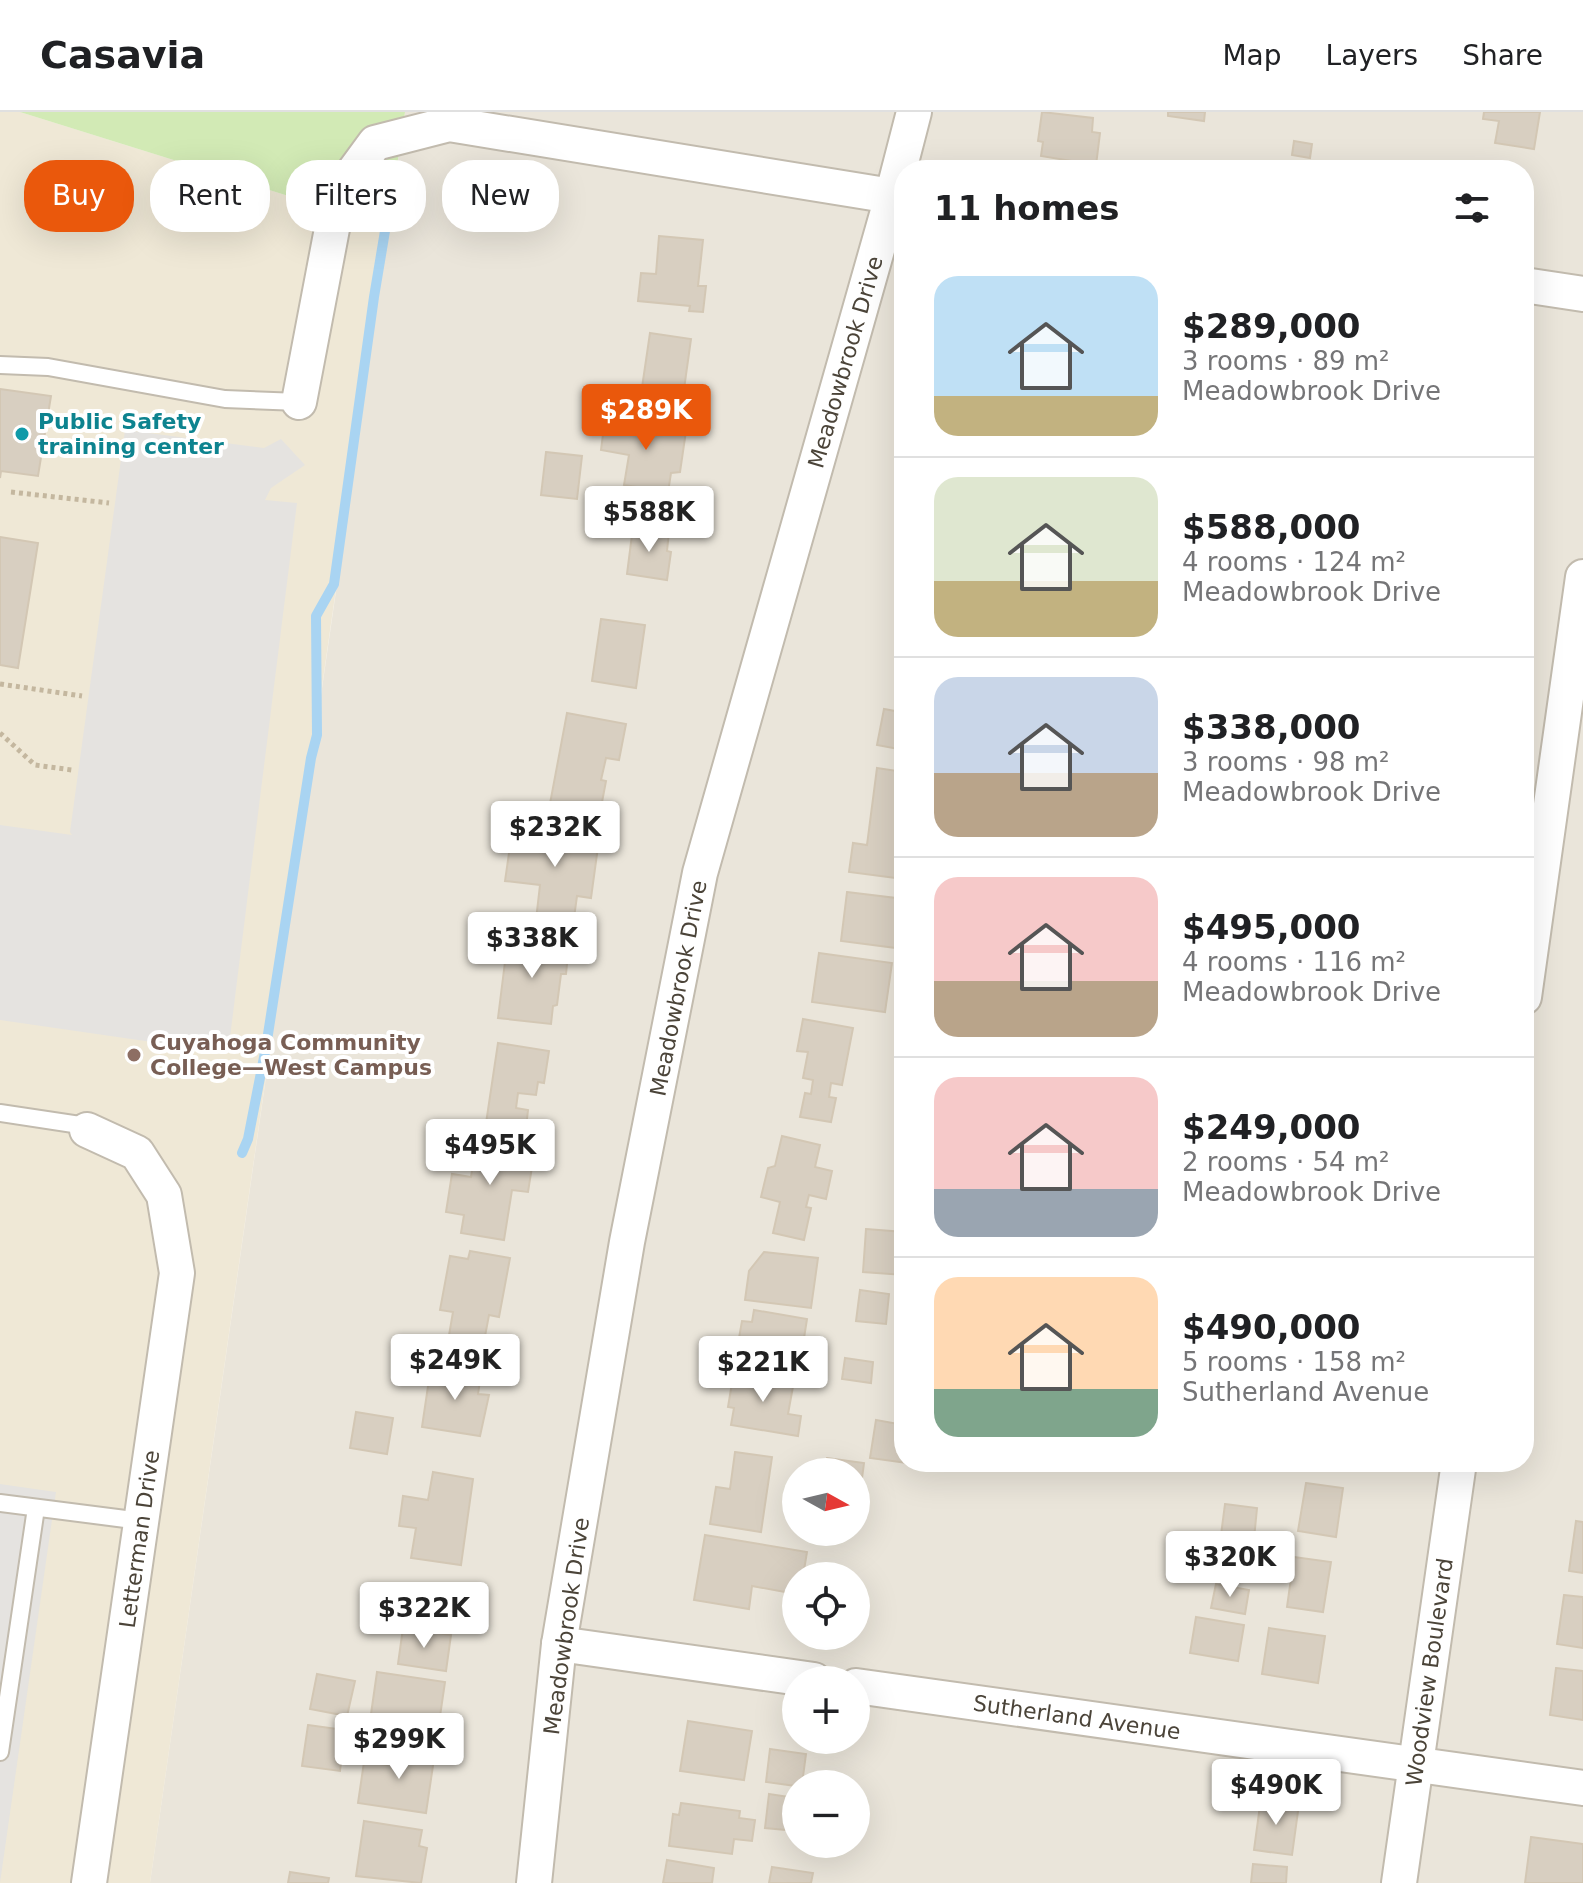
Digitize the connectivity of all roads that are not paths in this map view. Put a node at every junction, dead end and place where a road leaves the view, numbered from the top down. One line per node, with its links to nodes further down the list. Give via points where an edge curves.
1 (914, 112): 2 (street, Meadowbrook Drive)
2 (905, 160)
3 (894, 196): 8 (street, via 449,124 375,143 339,192)
4 (894, 211): 17 (street, Meadowbrook Drive, via 700,873 627,1242)
5 (1534, 287): 6 (street)
6 (1583, 294)
7 (0, 365): 8 (lane, via 48,367 225,399)
8 (299, 402)
9 (1583, 577): 10 (street)
10 (1534, 926)
11 (0, 1113): 12 (lane)
12 (87, 1130): 16 (street, Letterman Drive, via 137,1153 164,1195 177,1273)
13 (1458, 1472): 21 (street, Woodview Boulevard)
14 (0, 1503): 15 (lane)
15 (36, 1508): 16 (lane); 20 (lane)
16 (141, 1521): 23 (street, Letterman Drive)
17 (559, 1644): 18 (street); 24 (street, Meadowbrook Drive)
18 (782, 1675)
19 (870, 1688): 21 (street, Sutherland Avenue)
20 (0, 1752)
21 (1416, 1765): 22 (street, Sutherland Avenue); 25 (street, Woodview Boulevard)
22 (1583, 1788)
23 (89, 1883)
24 (534, 1883)
25 (1399, 1883)

